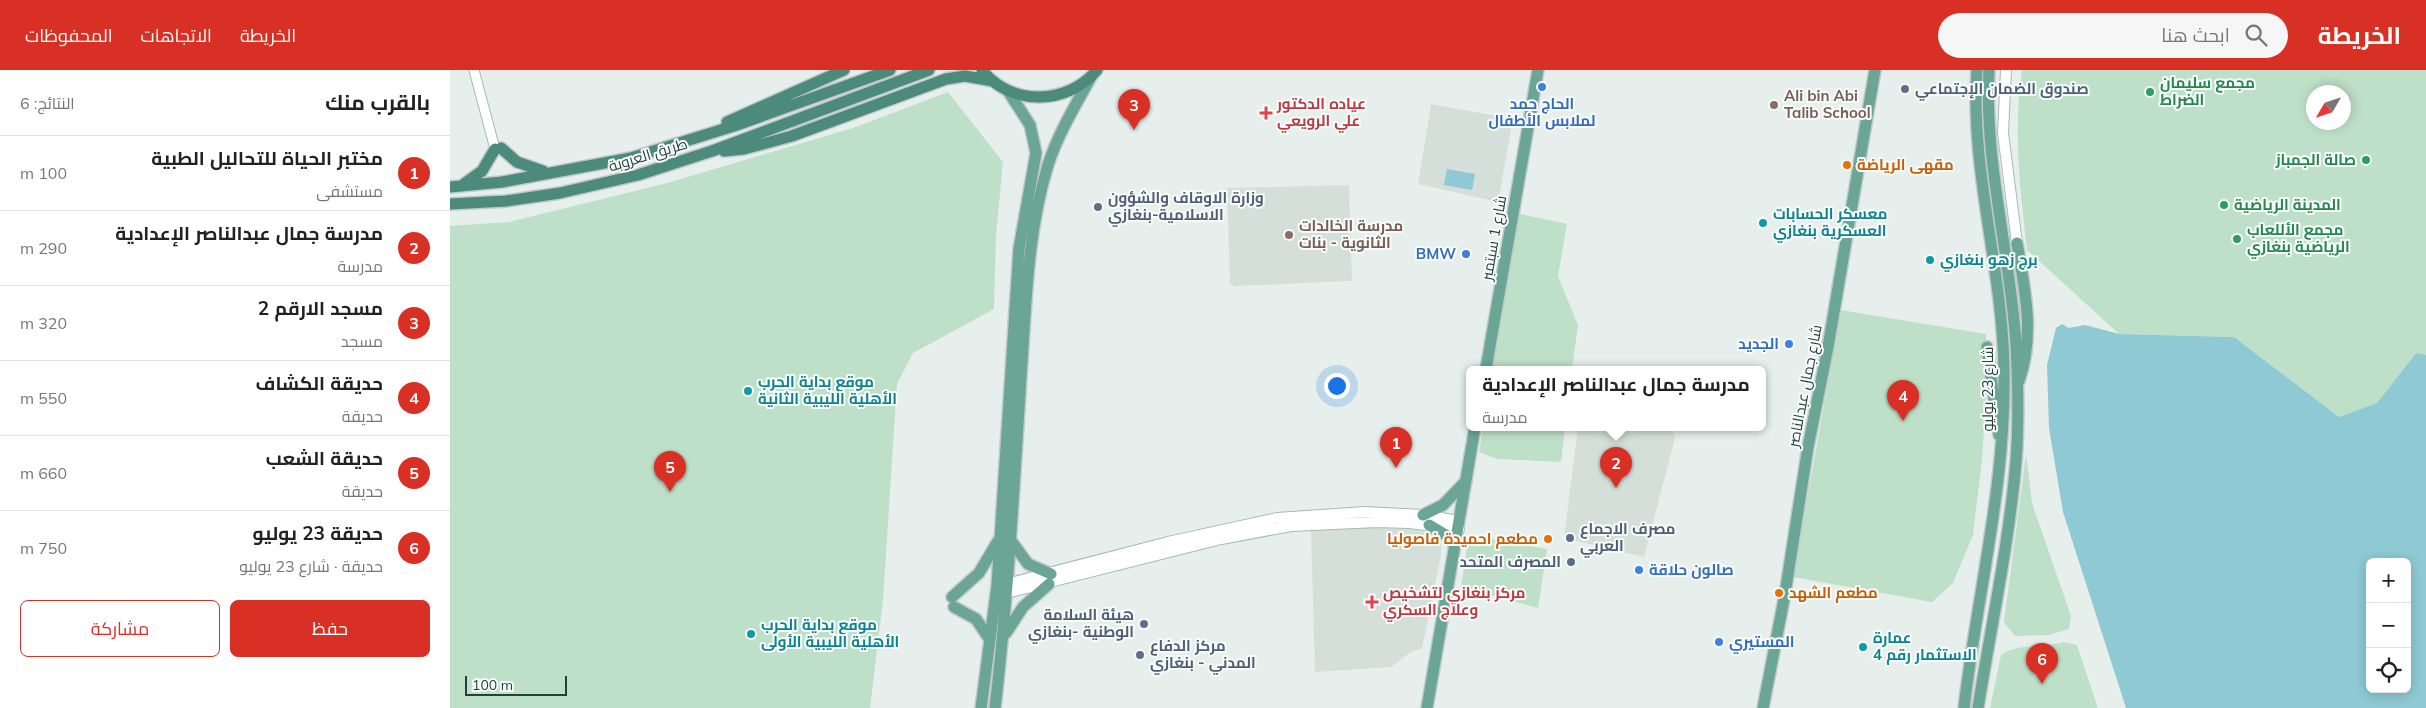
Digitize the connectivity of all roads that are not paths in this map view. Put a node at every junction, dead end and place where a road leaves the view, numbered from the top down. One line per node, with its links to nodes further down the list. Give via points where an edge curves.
1 (474, 70): 16 (street)
2 (478, 70): 16 (street)
3 (844, 70): 15 (highway, via 732,119)
4 (890, 70): 15 (highway, طريق العروبة)
5 (929, 70): 17 (highway, طريق العروبة)
6 (982, 70): 13 (highway)
7 (1538, 70): 23 (main road, شارع 1 سبتمبر)
8 (1875, 70): 40 (main road, شارع جمال عبدالناصر)
9 (1977, 70): 26 (main road, شارع 23 يوليو, via 1975,114 1980,174 1999,292 2004,368)
10 (1989, 70): 24 (main road, شارع 23 يوليو, via 1992,171 2011,286)
11 (2006, 70): 21 (main road, via 2002,133)
12 (1094, 74): 14 (highway, via 1080,86 1052,97 1022,96); 31 (main road, via 1057,140 1040,197 1029,266)
13 (993, 81): 14 (highway); 17 (highway, via 965,76 946,79 792,136 744,149)
14 (1008, 90): 30 (main road, via 1030,125 1036,153 1019,249)
15 (702, 136): 18 (highway, طريق العروبة, via 631,158)
16 (498, 148): 18 (highway, via 526,167); 19 (highway, via 482,171)
17 (712, 151): 20 (highway, طريق العروبة, via 560,193 506,201)
18 (557, 171): 19 (highway, طريق العروبة, via 502,182)
19 (456, 186)
20 (450, 204)
21 (2017, 243): 24 (main road, via 2027,308 2028,339)
22 (1987, 347): 26 (main road)
23 (1487, 366)
24 (2017, 387): 42 (main road, شارع 23 يوليو, via 2016,460)
25 (1474, 431): 27 (main road)
26 (2002, 449): 41 (main road, شارع 23 يوليو)
27 (1466, 481): 28 (main road); 29 (main road)
28 (1426, 520): 29 (main road); 32 (main road, via 1449,537); 33 (main road, via 1365,512 1277,518 1168,542)
29 (1459, 525): 32 (main road)
30 (1000, 537): 34 (main road); 36 (main road, via 979,573 953,602 976,619)
31 (1012, 542): 33 (main road, via 1028,564); 34 (main road)
32 (1456, 548): 39 (main road)
33 (1050, 579): 34 (main road); 35 (main road)
34 (1002, 590): 35 (main road); 36 (main road)
35 (1003, 636): 38 (main road)
36 (990, 640): 37 (main road)
37 (981, 708)
38 (996, 708)
39 (1427, 708)
40 (1763, 708)
41 (1964, 708)
42 (1978, 708)

